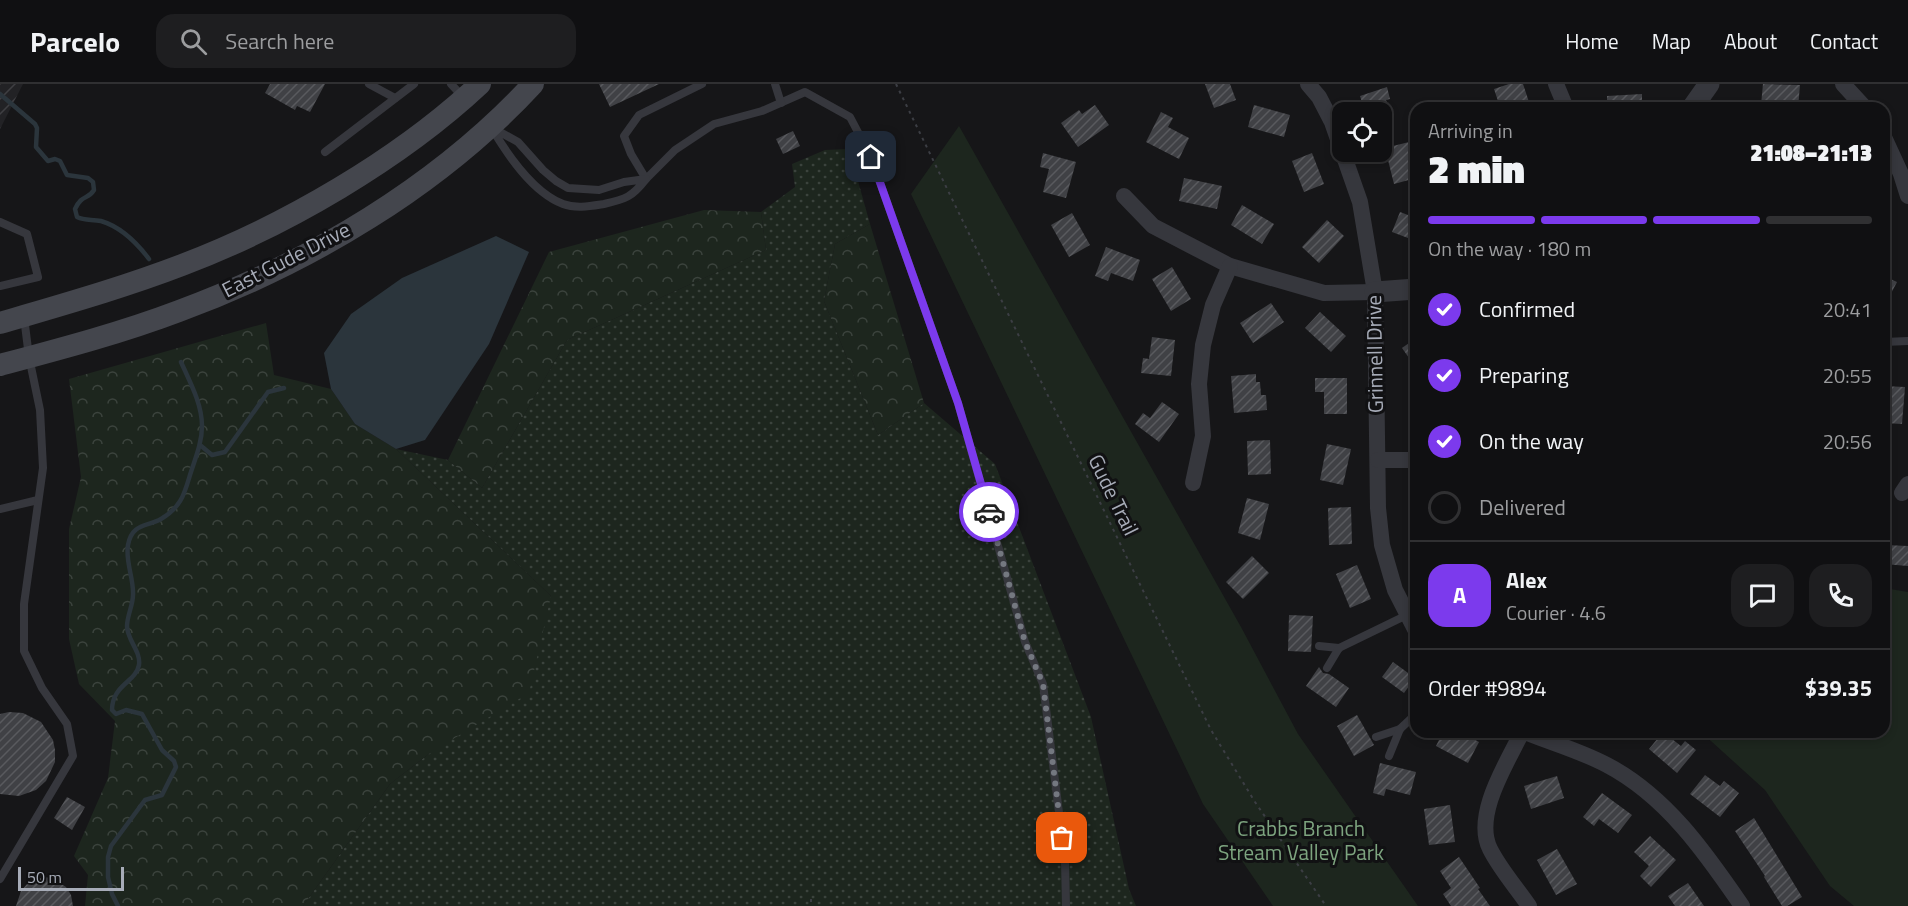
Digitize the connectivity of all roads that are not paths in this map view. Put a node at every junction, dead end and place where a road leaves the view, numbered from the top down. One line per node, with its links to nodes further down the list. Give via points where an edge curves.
1 (369, 84): 11 (lane)
2 (414, 84): 11 (lane)
3 (534, 84): 16 (main road, East Gude Drive)
4 (702, 84): 19 (lane, via 639,115 624,136)
5 (775, 84): 15 (lane)
6 (1308, 84): 26 (street, Grinnell Drive, via 1332,122 1360,202)
7 (1556, 84): 12 (street)
8 (1708, 84): 13 (street)
9 (1843, 84): 14 (street)
10 (465, 89): 16 (main road); 27 (main road, East Gude Drive, via 402,146 296,214 184,264)
11 (395, 98): 18 (lane)
12 (1564, 102)
13 (1696, 102)
14 (1860, 102)
15 (781, 103): 19 (lane, via 714,124 675,150); 50 (lane, via 805,92 850,117 871,157 958,403 1025,642 1043,684 1065,861)
16 (491, 127): 19 (lane, via 518,142 543,170 568,188 599,190); 19 (lane, via 516,168 563,204 580,207 627,198); 31 (main road, East Gude Drive, via 400,196 288,262 179,311)
17 (1890, 150): 21 (street)
18 (325, 152)
19 (646, 179)
20 (1124, 196): 23 (street, via 1153,226)
21 (1908, 196)
22 (0, 222): 24 (lane, via 27,234 38,277)
23 (1230, 266): 26 (street, via 1324,293); 35 (street, via 1213,305 1203,345 1199,384 1203,436)
24 (0, 286)
25 (1410, 289): 26 (street)
26 (1375, 292): 33 (street, Grinnell Drive)
27 (24, 316): 28 (main road, East Gude Drive); 31 (lane)
28 (0, 323)
29 (1908, 341): 30 (lane)
30 (1890, 342)
31 (29, 357): 32 (main road, East Gude Drive); 36 (lane, via 40,410 43,468)
32 (0, 365)
33 (1378, 460): 34 (street); 38 (street, Grinnell Drive, via 1382,545)
34 (1410, 460)
35 (1194, 483)
36 (38, 500): 37 (lane); 49 (lane, via 24,604 24,651 42,688 67,724 73,756)
37 (0, 509)
38 (1407, 615): 39 (street, Grinnell Drive); 41 (lane)
39 (1410, 620)
40 (1319, 646): 41 (lane)
41 (1339, 648): 42 (lane)
42 (1327, 668)
43 (1410, 720): 44 (lane)
44 (1400, 729): 45 (lane); 48 (lane)
45 (1377, 737)
46 (1520, 738): 51 (street, via 1489,801 1485,825 1489,847)
47 (1538, 738): 52 (street, via 1607,765 1658,800 1704,851)
48 (1389, 756)
49 (0, 879)
50 (1066, 906)
51 (1528, 906)
52 (1742, 906)

